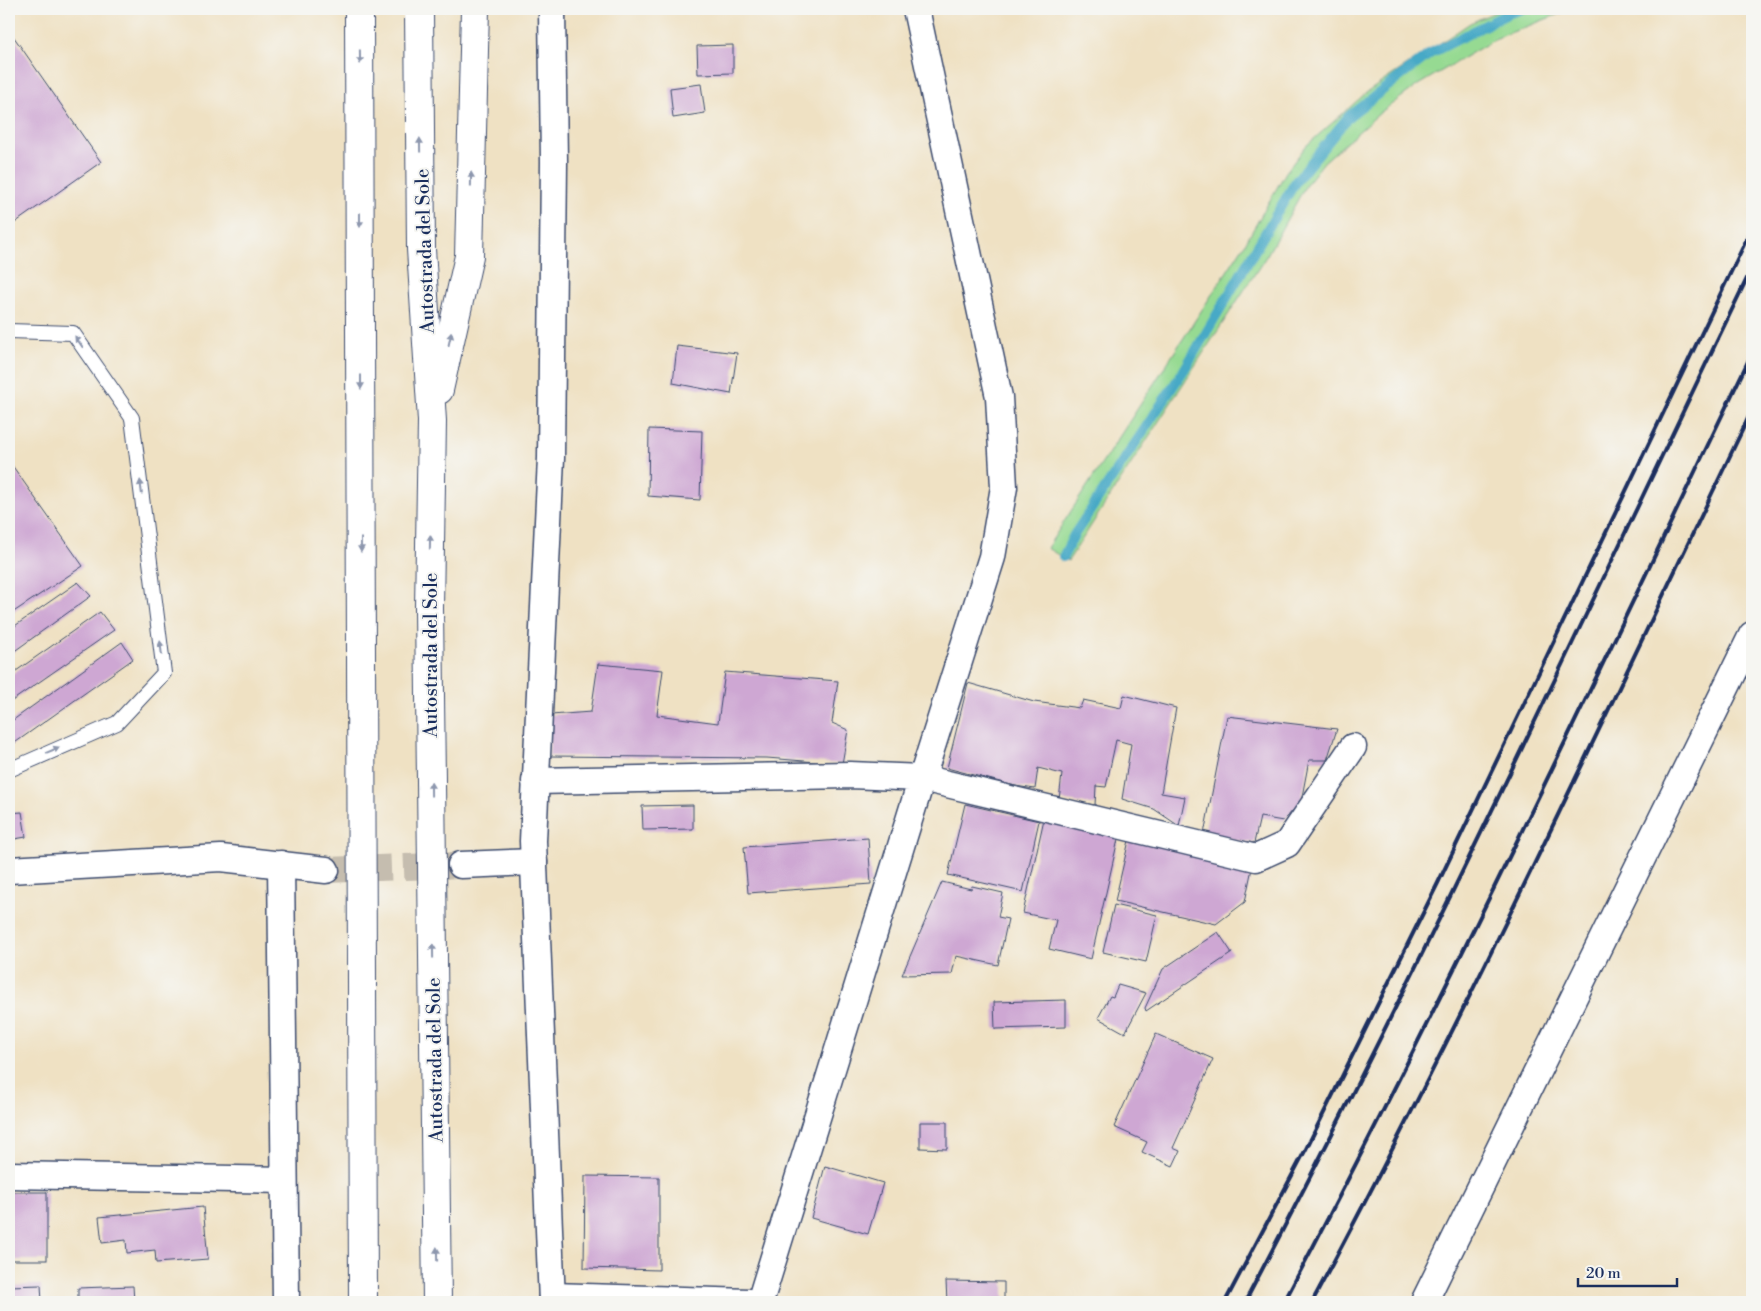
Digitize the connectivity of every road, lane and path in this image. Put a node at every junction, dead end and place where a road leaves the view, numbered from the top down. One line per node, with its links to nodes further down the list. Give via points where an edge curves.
1 (359, 9): 22 (highway, one-way to 22)
2 (419, 9): 7 (highway, Autostrada del Sole, one-way to 2, via 421,250)
3 (474, 9): 7 (highway, one-way to 3, via 469,256)
4 (552, 9): 12 (street, via 551,458)
5 (916, 9): 11 (street, via 999,397 1004,488 992,556)
6 (9, 331): 10 (lane, one-way to 6, via 117,723 164,673 132,418 73,333)
7 (432, 421): 23 (highway, Autostrada del Sole, one-way to 7, via 429,608)
8 (1752, 635): 26 (street)
9 (1353, 748): 11 (street, via 1287,844 1256,858)
10 (9, 770)
11 (922, 778): 12 (street, via 850,775); 25 (street)
12 (535, 781): 13 (street)
13 (534, 862): 15 (street); 20 (street)
14 (281, 864): 16 (street, via 221,858); 17 (street); 19 (street)
15 (461, 865)
16 (9, 870)
17 (326, 870)
18 (9, 1175): 19 (street)
19 (284, 1180): 21 (street)
20 (552, 1299): 24 (street)
21 (286, 1302)
22 (363, 1302)
23 (437, 1302)
24 (749, 1302)
25 (760, 1302)
26 (1424, 1302)

